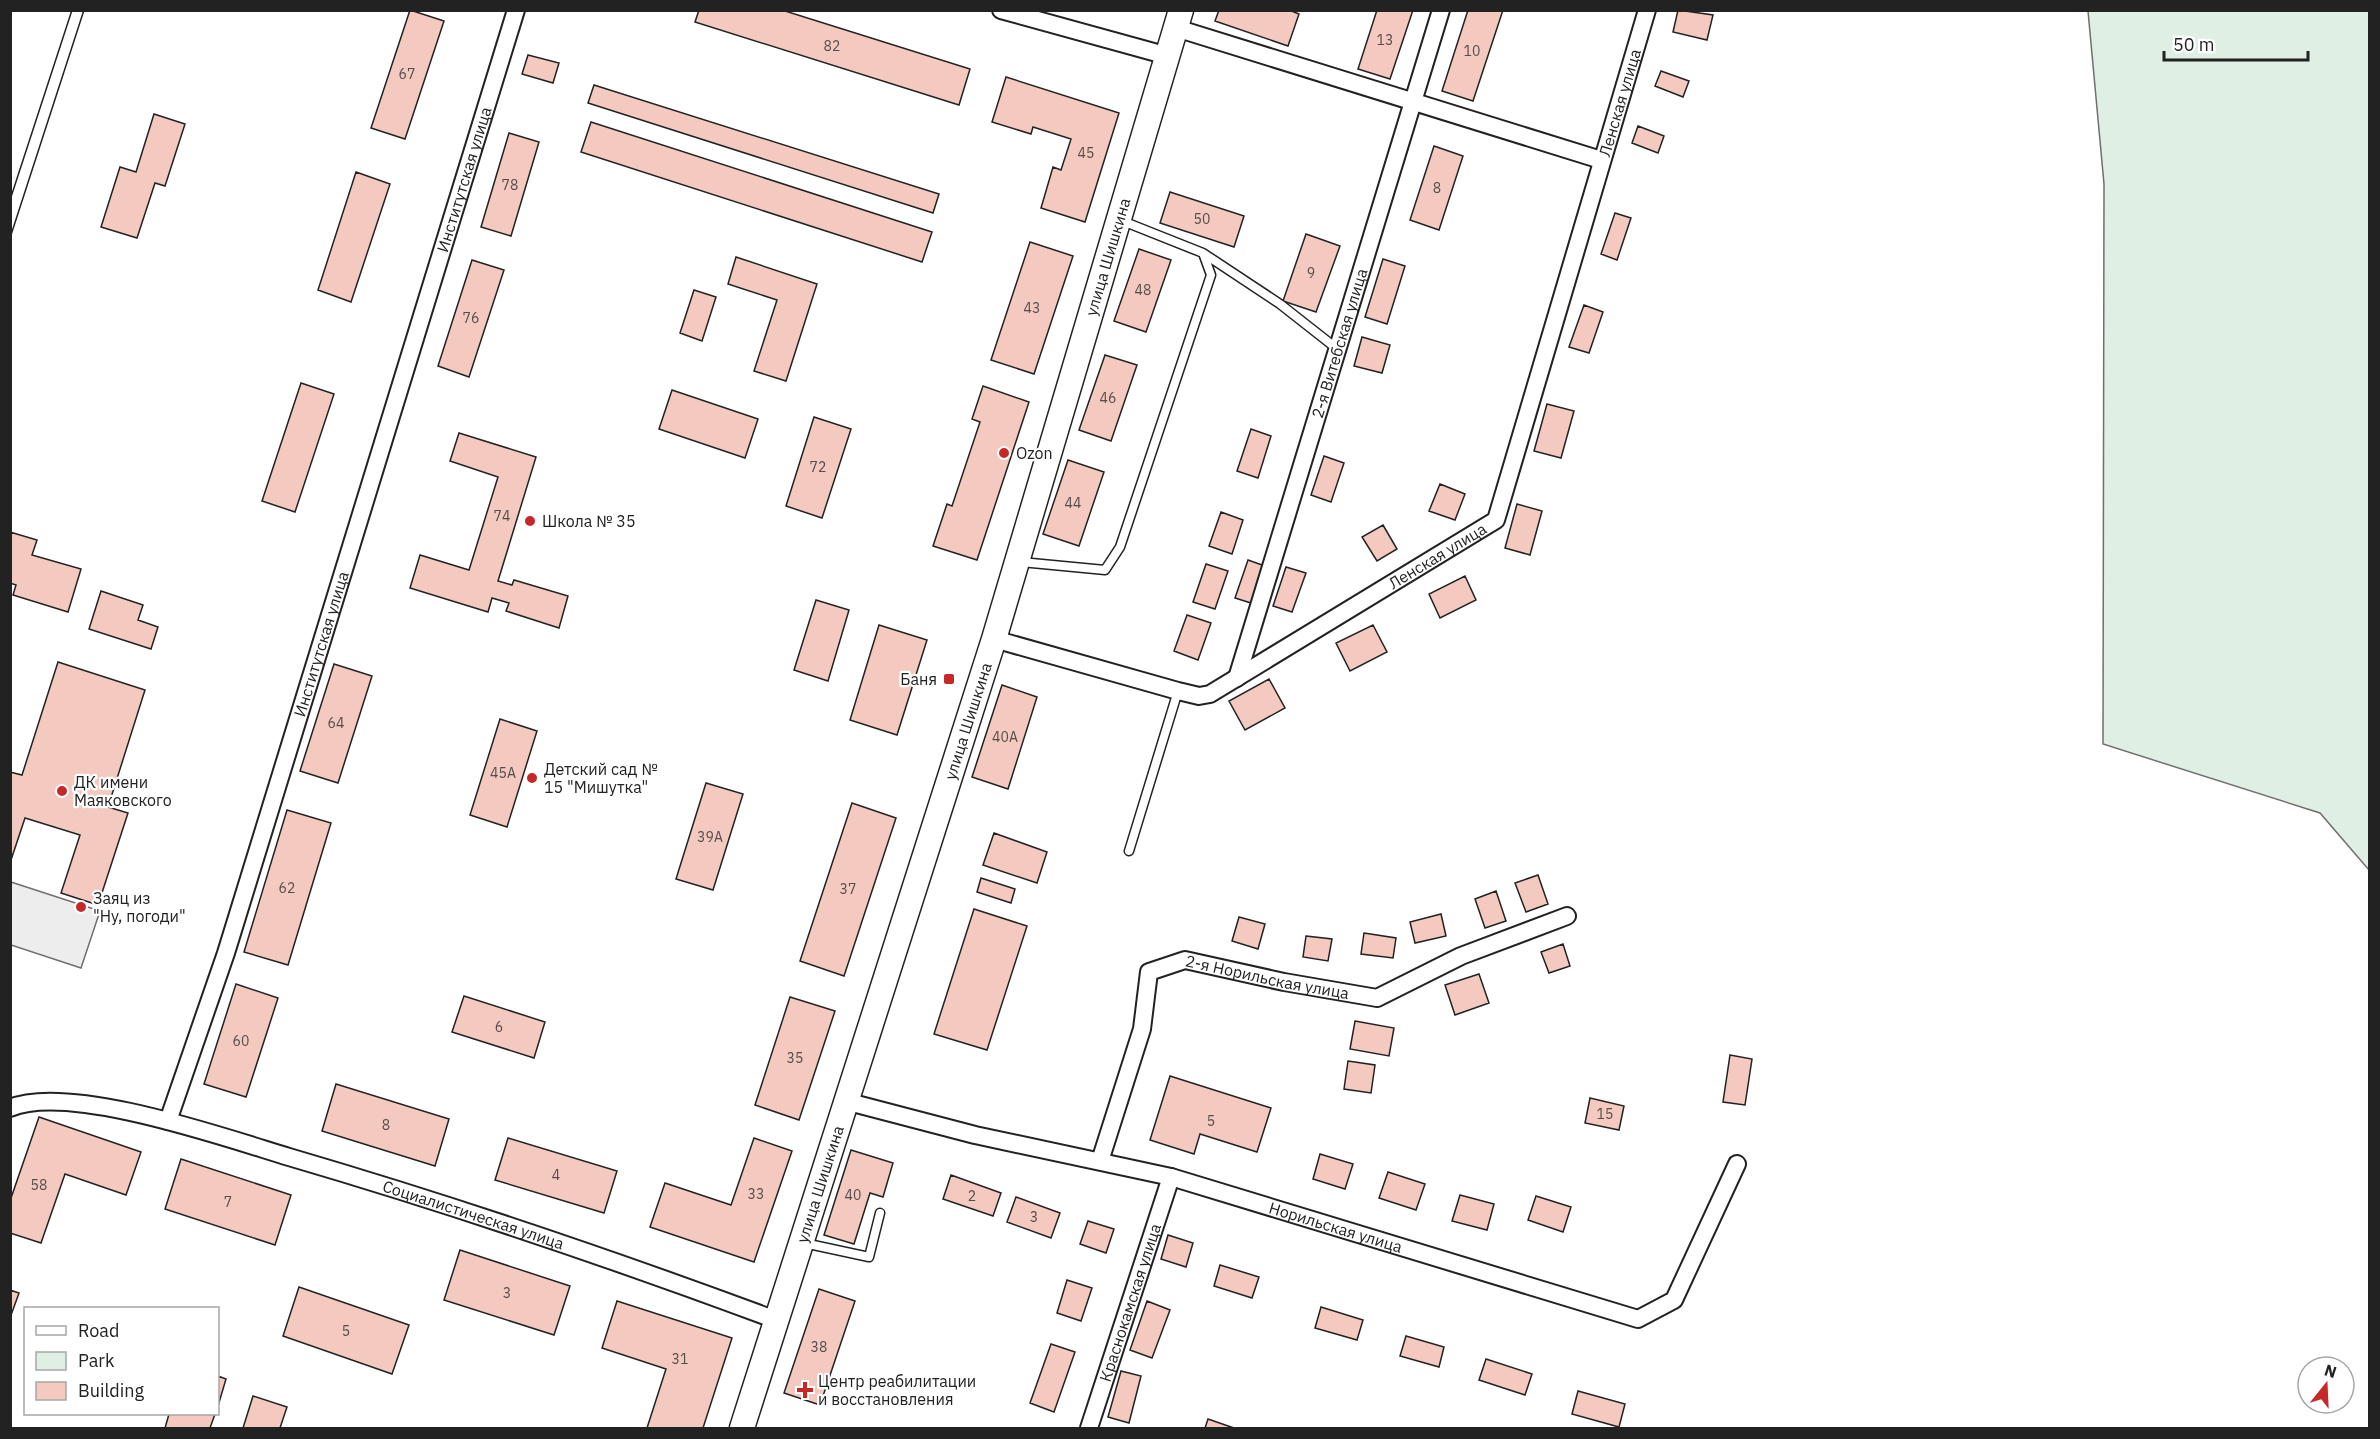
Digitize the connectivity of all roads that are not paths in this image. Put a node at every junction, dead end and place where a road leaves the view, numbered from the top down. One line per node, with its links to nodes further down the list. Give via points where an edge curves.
1 (516, 10): 20 (street, Институтская улица, via 230,942)
2 (1001, 10): 6 (street)
3 (1441, 10): 7 (street, 2-я Витебская улица)
4 (1647, 10): 8 (street, Ленская улица)
5 (1178, 20): 6 (main road, улица Шишкина); 7 (street)
6 (1168, 56): 9 (main road, улица Шишкина)
7 (1412, 102): 8 (street); 11 (street, 2-я Витебская улица)
8 (1600, 160): 14 (street, Ленская улица, via 1496,520)
9 (1118, 219): 10 (lane); 12 (main road, улица Шишкина)
10 (1203, 254): 11 (lane, via 1280,303); 12 (lane, via 1211,275 1120,547 1105,570)
11 (1336, 348): 14 (street, 2-я Витебская улица)
12 (1017, 562): 13 (main road, улица Шишкина)
13 (994, 639): 15 (street, Ленская улица); 18 (main road, улица Шишкина)
14 (1237, 678): 15 (street, Ленская улица, via 1210,694)
15 (1178, 692): 16 (lane)
16 (1129, 851)
17 (1567, 916): 21 (street, 2-я Норильская улица, via 1461,957 1377,998 1185,960 1149,972 1142,1029)
18 (845, 1101): 21 (street, Норильская улица, via 975,1135); 25 (main road, улица Шишкина)
19 (10, 1108): 20 (street, via 25,1102 72,1102)
20 (168, 1121): 26 (street, Социалистическая улица, via 430,1198)
21 (1100, 1161): 23 (street, Норильская улица)
22 (1737, 1164): 23 (street, Норильская улица, via 1674,1300 1638,1319)
23 (1171, 1177): 28 (street, Краснокамская улица)
24 (880, 1213): 25 (lane, via 869,1257)
25 (801, 1242): 26 (main road, улица Шишкина)
26 (776, 1320): 27 (main road, улица Шишкина)
27 (742, 1428)
28 (1089, 1428)

